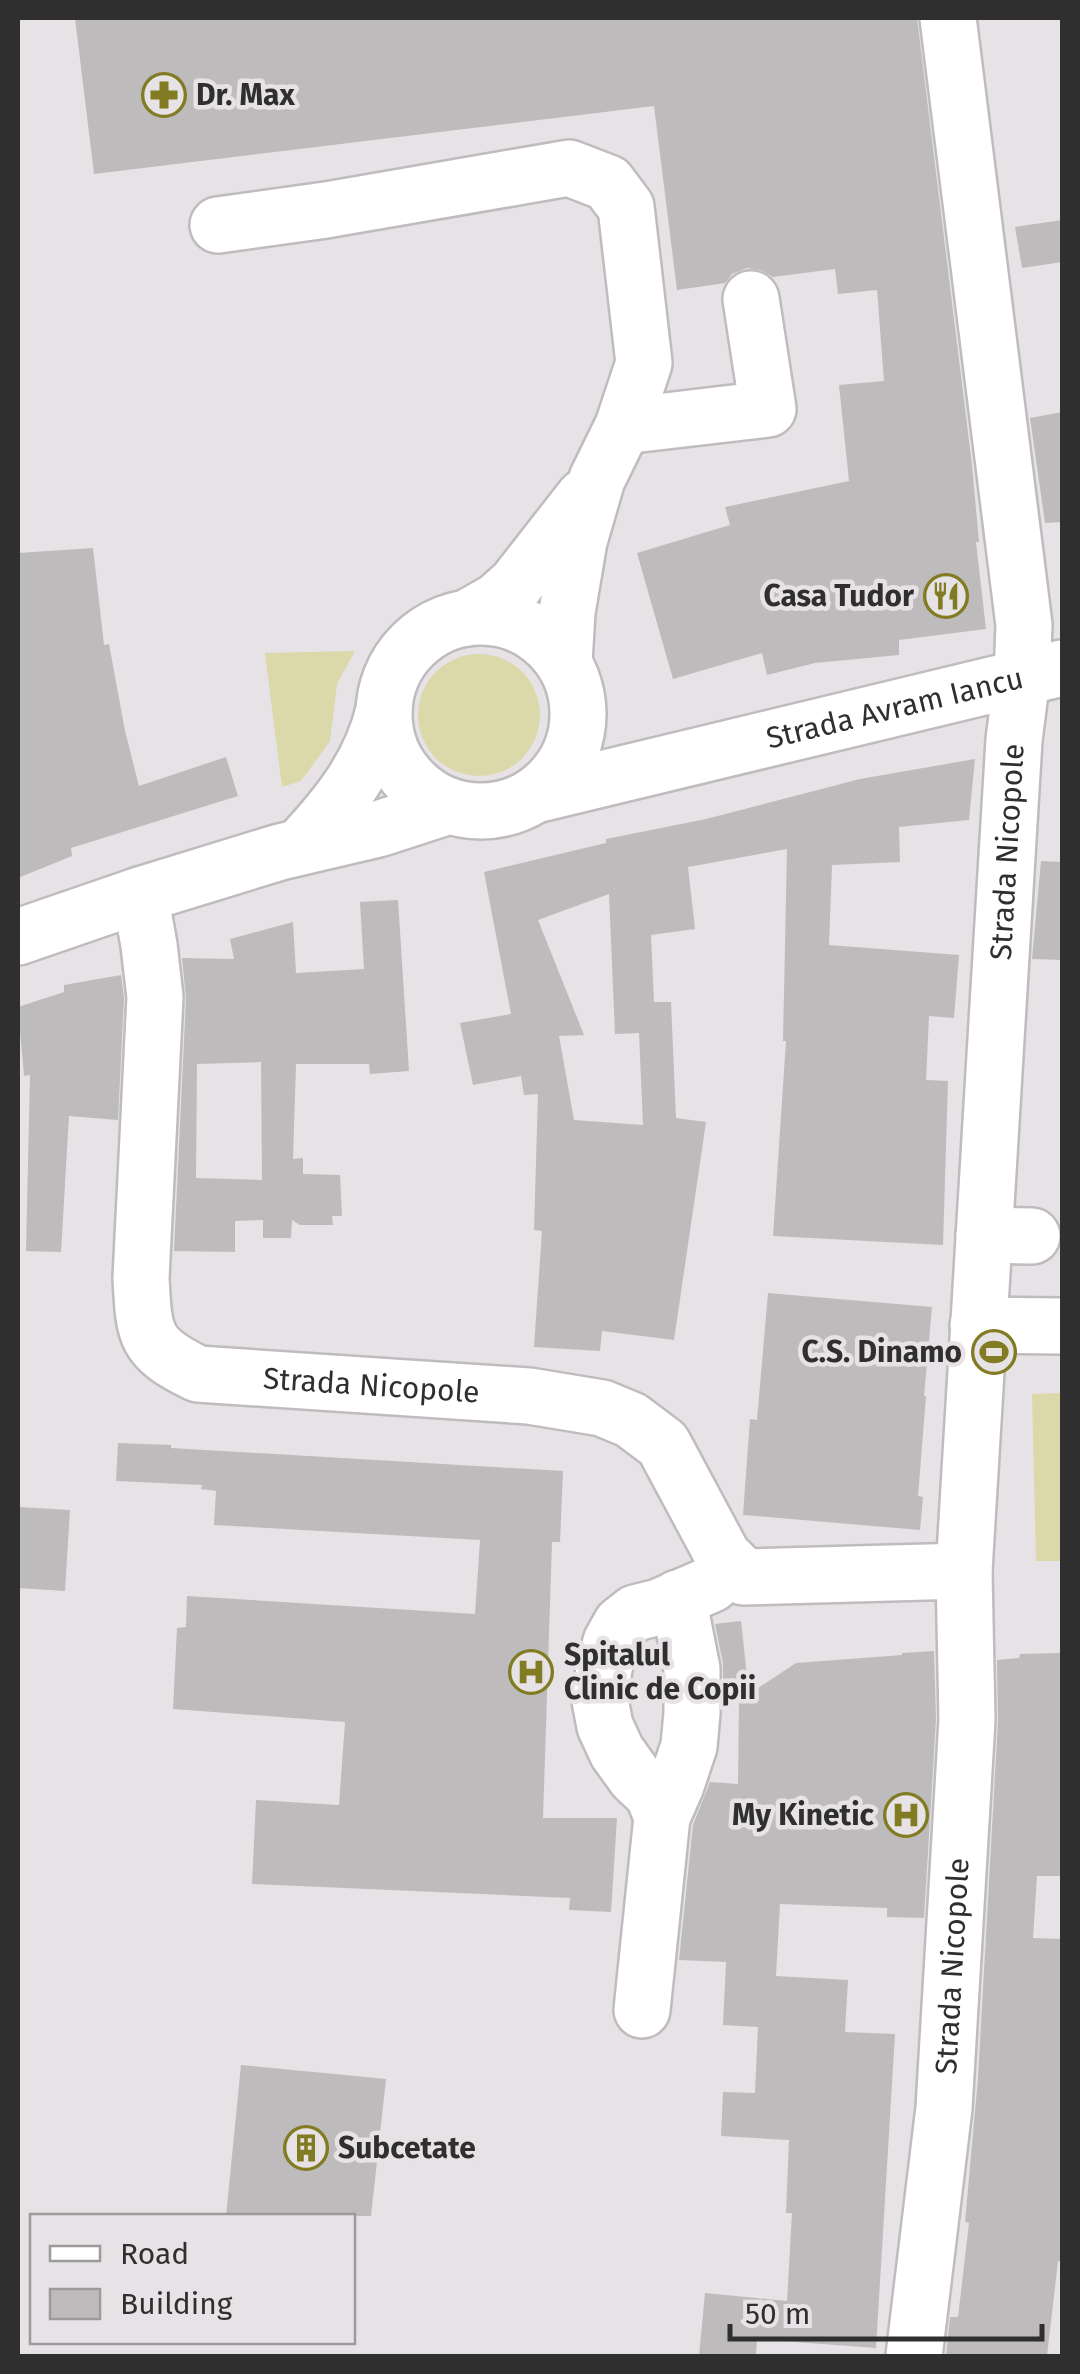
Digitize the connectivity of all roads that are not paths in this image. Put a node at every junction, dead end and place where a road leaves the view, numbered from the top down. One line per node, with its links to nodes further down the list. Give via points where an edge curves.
1 (948, 18): 7 (street, Strada Nicopole, via 1024,625)
2 (218, 225): 4 (street, via 569,168 608,182 626,207 644,362)
3 (752, 299): 4 (street, via 768,409)
4 (623, 426): 5 (street)
5 (597, 479): 6 (street, via 516,584); 8 (street, via 567,612)
6 (467, 618): 8 (street, via 522,626 552,647); 9 (street, via 436,628 409,649 392,677)
7 (1042, 672): 10 (street, Strada Avram Iancu); 16 (street, Strada Nicopole, via 1014,740 1008,1236)
8 (570, 679): 10 (street, Strada Avram Iancu, via 592,715 627,739); 11 (street, via 578,713 573,745)
9 (384, 710): 12 (street, via 396,761 418,788); 13 (street, via 349,790)
10 (726, 750): 11 (street, Strada Avram Iancu)
11 (535, 795): 12 (street, via 499,810)
12 (449, 806): 13 (street)
13 (300, 847): 14 (street)
14 (140, 895): 15 (street); 19 (street, Strada Nicopole, via 155,997 141,1278 143,1324 153,1345 198,1374 529,1396 602,1408 663,1444 723,1556)
15 (18, 938)
16 (978, 1325): 17 (street); 18 (street, Strada Nicopole)
17 (1062, 1326)
18 (964, 1571): 19 (street); 23 (street, Strada Nicopole, via 967,1720 944,2108)
19 (744, 1577): 20 (street)
20 (678, 1598): 21 (street, via 692,1668 692,1713 689,1746); 21 (street, via 622,1624 610,1642 600,1700 617,1752 653,1794)
21 (662, 1817): 22 (street)
22 (642, 2010)
23 (914, 2356)

